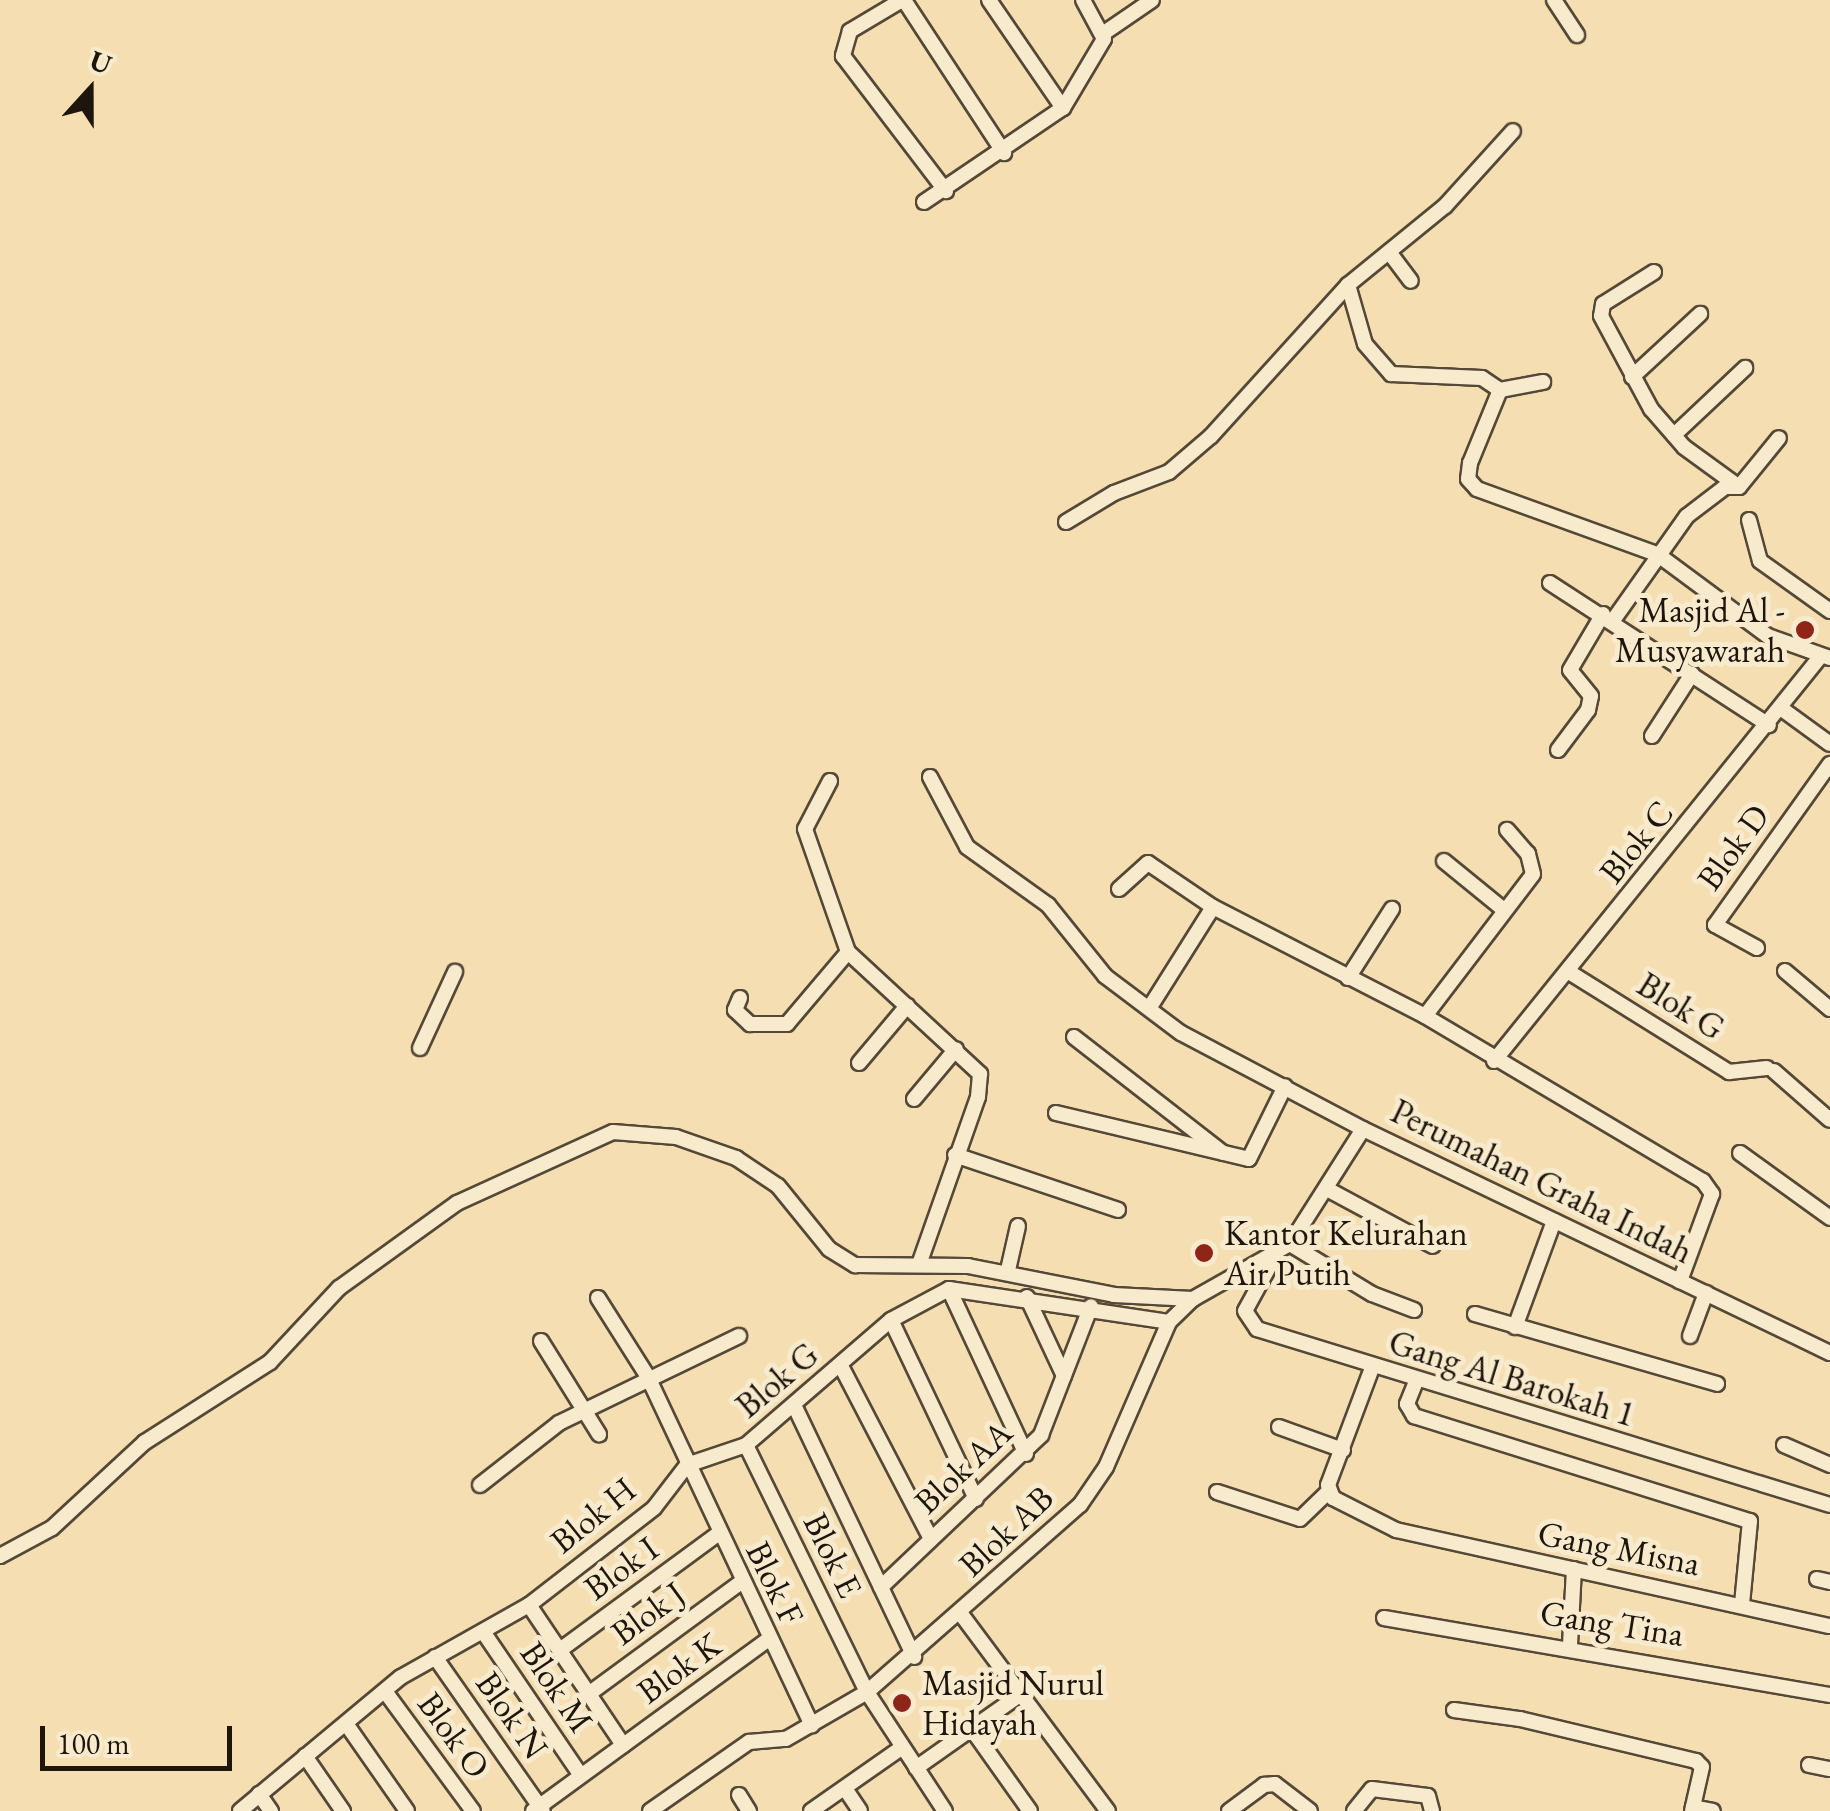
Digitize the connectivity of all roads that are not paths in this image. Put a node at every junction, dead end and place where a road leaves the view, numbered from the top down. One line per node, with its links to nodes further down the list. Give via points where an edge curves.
1 (903, 0): 10 (street); 11 (street, via 850,32 841,47)
2 (989, 0): 8 (street)
3 (1083, 0): 6 (street)
4 (1152, 0): 6 (street)
5 (1554, 0): 7 (street)
6 (1104, 34): 8 (street)
7 (1578, 35)
8 (1063, 108): 10 (street)
9 (1513, 131): 13 (street, via 1470,183)
10 (1004, 153): 11 (street)
11 (946, 192): 12 (street)
12 (924, 202)
13 (1388, 252): 15 (street); 16 (street)
14 (1654, 272): 19 (street, via 1601,309)
15 (1412, 281)
16 (1348, 286): 21 (street, via 1365,344 1391,374 1482,378); 26 (street, via 1211,436 1169,472 1114,492)
17 (1700, 314): 19 (street)
18 (1745, 368): 22 (street)
19 (1632, 377): 22 (street)
20 (1543, 382): 21 (street)
21 (1500, 390): 27 (street, via 1470,463 1468,479 1477,489)
22 (1674, 435): 24 (street)
23 (1780, 438): 24 (street)
24 (1739, 487): 27 (street, via 1725,487 1687,516)
25 (1749, 520): 29 (street, via 1760,561)
26 (1066, 522)
27 (1657, 554): 30 (street); 31 (street, via 1768,636)
28 (1550, 583): 30 (street)
29 (1830, 611)
30 (1608, 616): 32 (street); 37 (street, via 1570,670 1590,696 1588,710)
31 (1825, 658): 33 (street, Blok C)
32 (1692, 674): 34 (street); 35 (street)
33 (1782, 709): 34 (street, Blok C); 36 (street)
34 (1769, 724): 51 (street, Blok C)
35 (1652, 736)
36 (1830, 744)
37 (1558, 750)
38 (1830, 764): 47 (street, Blok D, via 1714,925)
39 (930, 777): 55 (street, via 967,847 1030,889 1105,976)
40 (830, 781): 48 (street, via 805,829)
41 (1507, 830): 46 (street, via 1535,867)
42 (1444, 861): 46 (street)
43 (1119, 889): 44 (street, via 1143,862)
44 (1212, 907): 52 (street); 55 (street)
45 (1392, 909): 52 (street)
46 (1504, 910): 57 (street)
47 (1757, 948)
48 (848, 952): 53 (street, via 787,1024 750,1024 736,1010); 54 (street)
49 (1785, 971): 56 (street)
50 (455, 972): 59 (street)
51 (1568, 972): 61 (street, Blok C); 66 (street, Blok G, via 1729,1072 1770,1070)
52 (1348, 978): 57 (street)
53 (740, 998)
54 (907, 1006): 60 (street); 62 (street)
55 (1150, 1007): 63 (street, via 1182,1033)
56 (1830, 1009)
57 (1425, 1016): 61 (street)
58 (1074, 1037): 69 (street)
59 (420, 1048)
60 (956, 1049): 64 (street); 70 (street, via 981,1084)
61 (1494, 1061): 81 (street, via 1707,1185 1712,1194 1703,1228)
62 (859, 1063)
63 (1285, 1086): 67 (street); 69 (street, via 1253,1156)
64 (914, 1098)
65 (1056, 1112): 69 (street)
66 (1830, 1120)
67 (1363, 1129): 71 (street, Perumahan Graha Indah); 74 (street, Perumahan Graha Indah)
68 (1740, 1153): 73 (street)
69 (1224, 1154)
70 (955, 1155): 72 (street); 79 (street)
71 (1327, 1189): 76 (street, Perumahan Graha Indah); 77 (street)
72 (1118, 1210)
73 (1830, 1218)
74 (1554, 1221): 81 (street, Perumahan Graha Indah); 92 (street)
75 (1018, 1226): 80 (street)
76 (1290, 1244): 78 (street, Perumahan Graha Indah); 88 (street, via 1372,1294)
77 (1433, 1246)
78 (1274, 1258): 86 (street, Perumahan Graha Indah); 98 (street, Gang Al Barokah 1, via 1245,1311 1249,1323)
79 (918, 1264): 80 (street); 120 (street, via 867,1267 840,1259 762,1173 708,1147 654,1134 589,1138 467,1195 339,1288 270,1362 145,1442 34,1540)
80 (1008, 1270): 86 (street, via 1114,1295)
81 (1680, 1281): 83 (street, Perumahan Graha Indah)
82 (949, 1289): 84 (street); 90 (street); 110 (street)
83 (1706, 1294): 94 (street); 96 (street, Perumahan Graha Indah)
84 (1027, 1297): 87 (street); 100 (street)
85 (598, 1298): 99 (street, Blok F)
86 (1193, 1300): 91 (street, Perumahan Graha Indah)
87 (1091, 1306): 91 (street); 100 (street, Blok AA)
88 (1414, 1310)
89 (1475, 1314): 92 (street)
90 (891, 1320): 97 (street, Blok G); 116 (street)
91 (1169, 1322): 126 (street, Blok AB, via 1106,1467 1080,1506)
92 (1515, 1327): 102 (street)
93 (739, 1336): 99 (street)
94 (1690, 1336)
95 (540, 1341): 104 (street)
96 (1830, 1353)
97 (842, 1366): 103 (street, Blok G); 119 (street)
98 (1372, 1368): 101 (street, Gang Al Barokah 1); 109 (street)
99 (648, 1376): 104 (street); 111 (street, Blok F)
100 (1064, 1376): 110 (street, Blok AA, via 1052,1414)
101 (1418, 1379): 117 (street, Gang Al Barokah 1); 124 (street, via 1407,1404 1414,1416 1750,1521)
102 (1717, 1384)
103 (795, 1407): 107 (street, Blok G); 123 (street)
104 (585, 1409): 106 (street); 113 (street)
105 (1279, 1426): 109 (street)
106 (598, 1434)
107 (746, 1445): 111 (street, Blok G); 135 (street, Blok E)
108 (1784, 1445): 112 (street)
109 (1343, 1450): 115 (street)
110 (1026, 1454): 116 (street, Blok AA)
111 (688, 1465): 118 (street, Blok F); 125 (street, Blok H, via 654,1508)
112 (1830, 1465)
113 (480, 1485)
114 (1218, 1492): 115 (street, via 1300,1518)
115 (1328, 1492): 121 (street, Gang Misna, via 1396,1530)
116 (976, 1498): 119 (street, Blok AA)
117 (1830, 1505)
118 (718, 1534): 122 (street, Blok F); 132 (street, Blok I)
119 (931, 1539): 123 (street, Blok AA)
120 (0, 1556)
121 (1574, 1568): 124 (street, Gang Misna); 131 (street)
122 (741, 1582): 130 (street, Blok F); 136 (street, Blok J)
123 (881, 1588): 133 (street)
124 (1742, 1604): 128 (street, Gang Misna)
125 (529, 1605): 129 (street); 132 (street)
126 (961, 1614): 133 (street, Blok AB); 139 (street)
127 (1384, 1618): 131 (street, Gang Tina)
128 (1830, 1626)
129 (484, 1633): 134 (street); 150 (street, Blok M)
130 (770, 1640): 142 (street, Blok F); 144 (street, Blok K)
131 (1570, 1645): 138 (street, Gang Tina)
132 (560, 1650): 136 (street)
133 (914, 1656): 135 (street, Blok AB)
134 (435, 1657): 137 (street); 155 (street, Blok N)
135 (867, 1692): 142 (street, Blok AB); 145 (street, Blok E)
136 (590, 1693): 144 (street)
137 (387, 1694): 141 (street); 160 (street, Blok O)
138 (1830, 1695)
139 (1018, 1696): 143 (street); 167 (street)
140 (1454, 1710): 154 (street, via 1520,1719 1696,1762 1702,1767)
141 (347, 1724): 146 (street); 159 (street)
142 (812, 1725): 161 (street, Blok AB, via 786,1740 749,1742)
143 (971, 1728): 148 (street); 166 (street)
144 (622, 1745): 150 (street, Blok K)
145 (900, 1748): 148 (street, Blok E); 151 (street)
146 (305, 1756): 152 (street); 158 (street)
147 (1809, 1765): 149 (street)
148 (916, 1768): 165 (street, Blok E)
149 (1830, 1769)
150 (580, 1774): 155 (street, Blok K)
151 (846, 1790): 163 (street); 164 (street)
152 (259, 1794): 156 (street); 157 (street)
153 (739, 1794): 162 (street)
154 (1693, 1809): 172 (street)
155 (538, 1810)
156 (240, 1811)
157 (271, 1811)
158 (342, 1811)
159 (407, 1811)
160 (473, 1811)
161 (650, 1811)
162 (749, 1811)
163 (812, 1811)
164 (860, 1811)
165 (945, 1811)
166 (1030, 1811)
167 (1108, 1811)
168 (1229, 1811): 169 (street, via 1264,1785 1294,1793)
169 (1310, 1811)
170 (1354, 1811): 171 (street, via 1372,1789 1428,1796)
171 (1432, 1811)
172 (1714, 1811)

